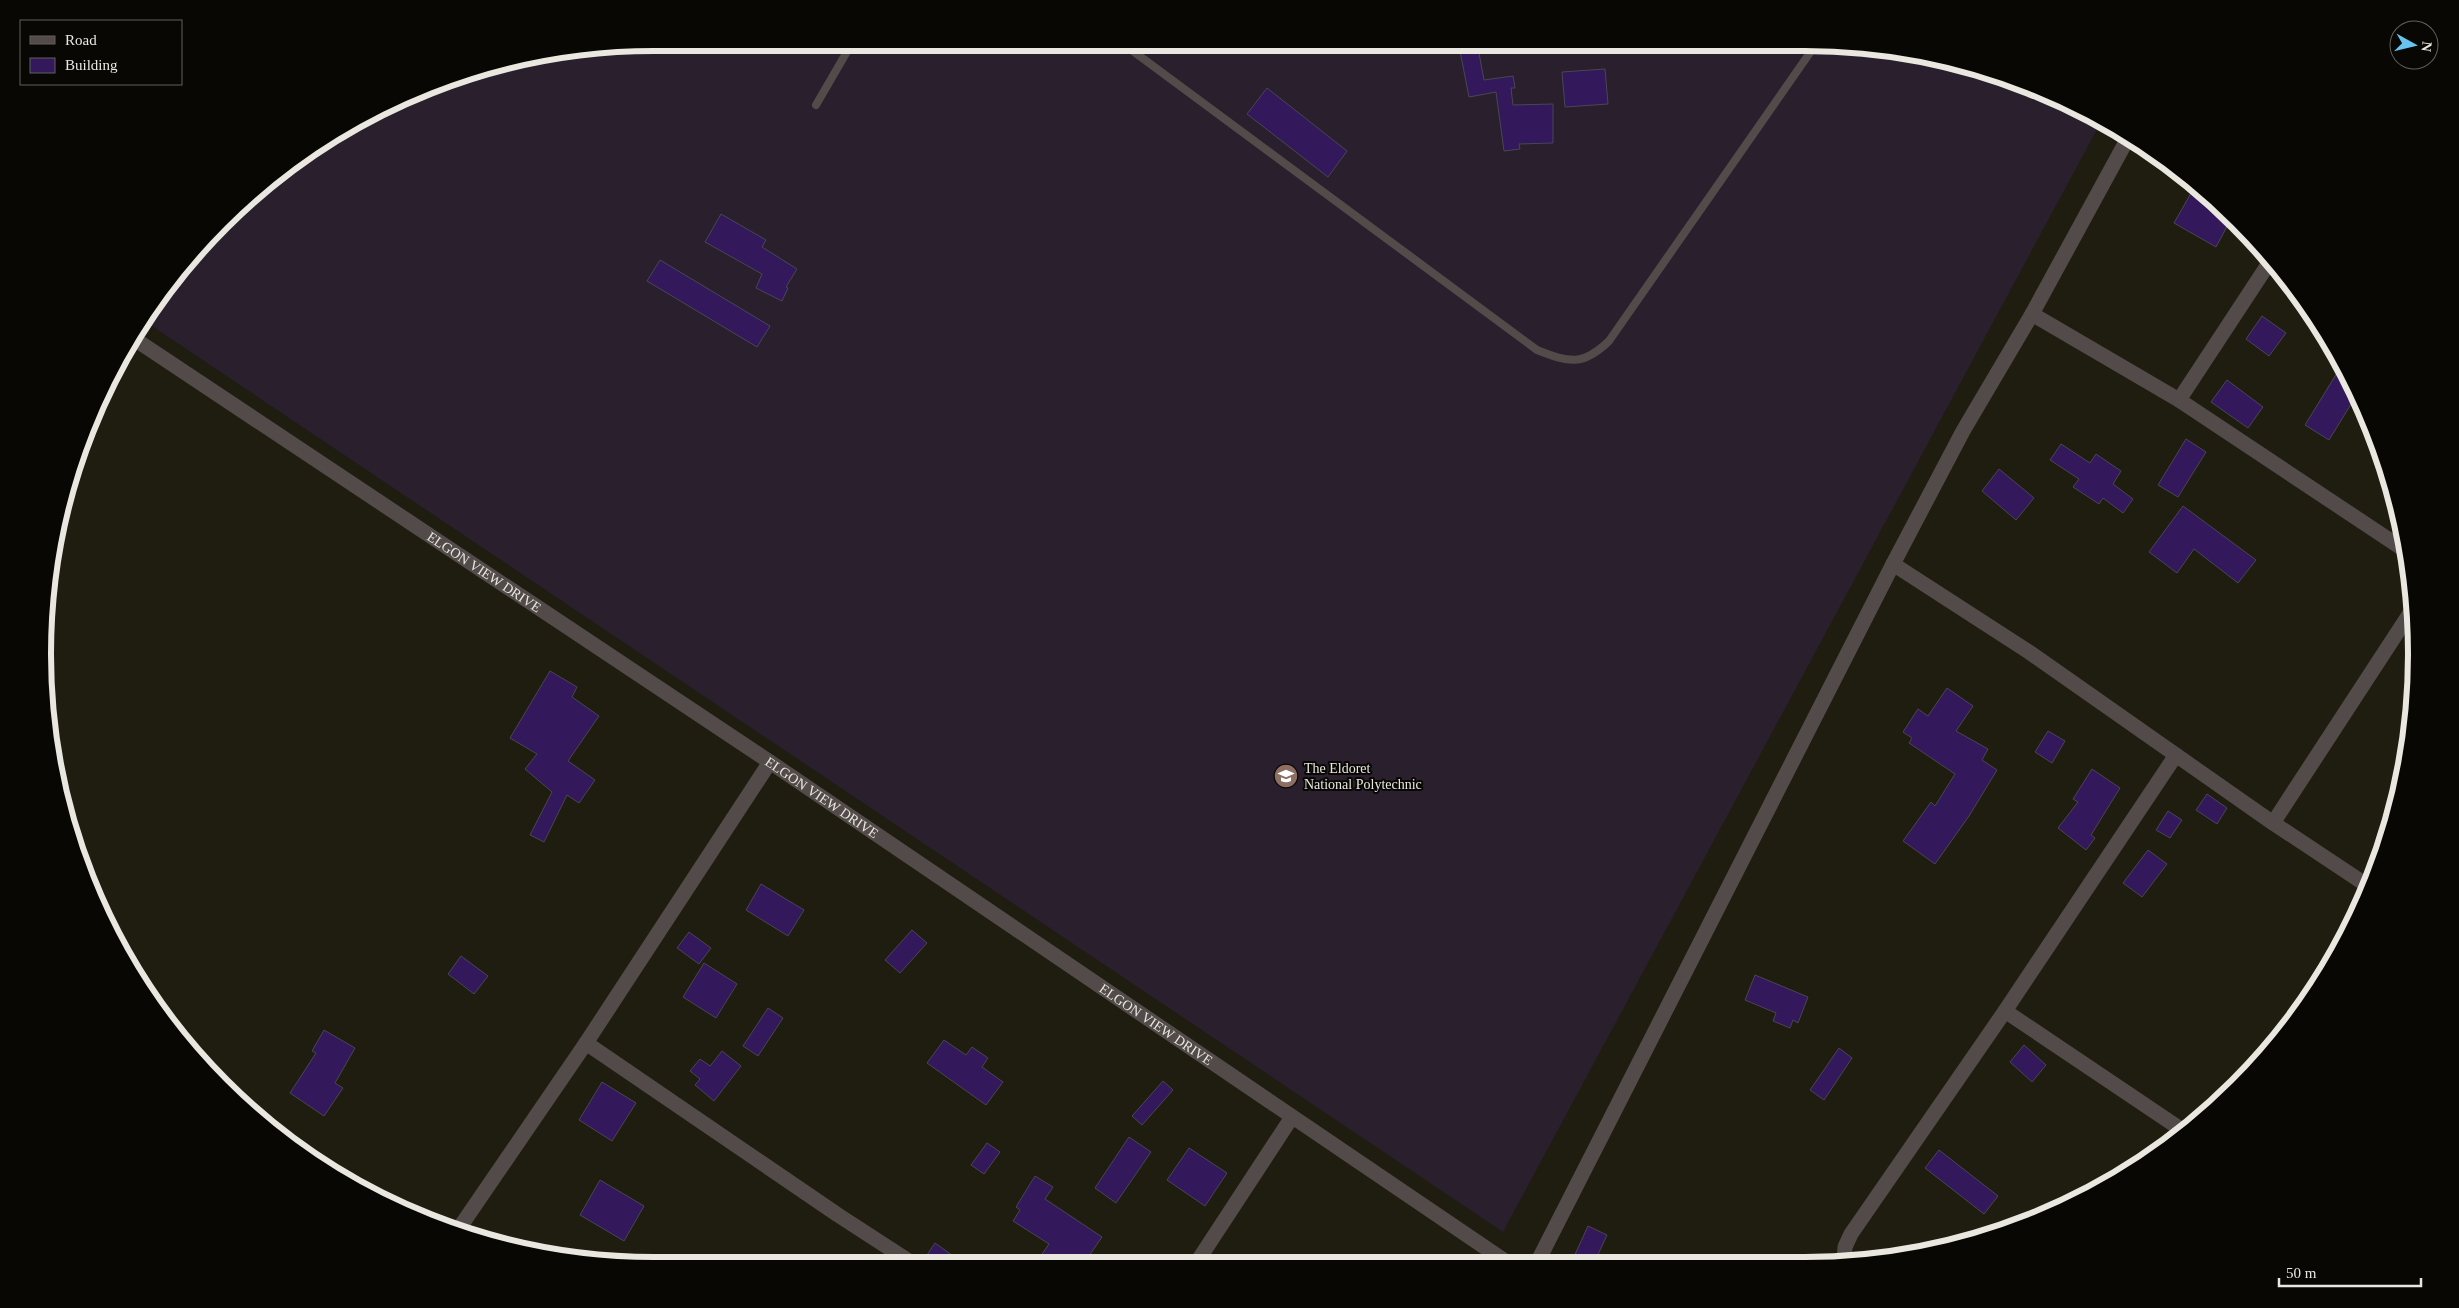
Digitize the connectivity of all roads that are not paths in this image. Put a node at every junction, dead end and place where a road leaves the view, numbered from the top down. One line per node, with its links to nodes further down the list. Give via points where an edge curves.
1 (847, 51): 4 (lane)
2 (1133, 51): 3 (lane, via 1538,350 1563,360 1583,360 1596,354 1610,341)
3 (1811, 51)
4 (816, 105)
5 (2125, 144): 7 (street)
6 (2266, 267): 9 (street)
7 (2032, 314): 9 (street); 11 (street, via 1963,431)
8 (139, 342): 14 (street, ELGON VIEW DRIVE)
9 (2179, 400): 10 (street)
10 (2398, 545)
11 (1893, 564): 13 (street, via 2029,652); 26 (street)
12 (2406, 619): 15 (street)
13 (2176, 755): 15 (street); 17 (street)
14 (770, 762): 18 (street); 19 (street, ELGON VIEW DRIVE)
15 (2274, 823): 16 (street)
16 (2363, 883)
17 (2006, 1011): 20 (street); 22 (street, via 1851,1234 1844,1247)
18 (586, 1043): 21 (street); 23 (street)
19 (1292, 1117): 24 (street); 25 (street, ELGON VIEW DRIVE)
20 (2178, 1127)
21 (461, 1225)
22 (1844, 1255)
23 (903, 1257)
24 (1200, 1257)
25 (1499, 1257)
26 (1540, 1257)

